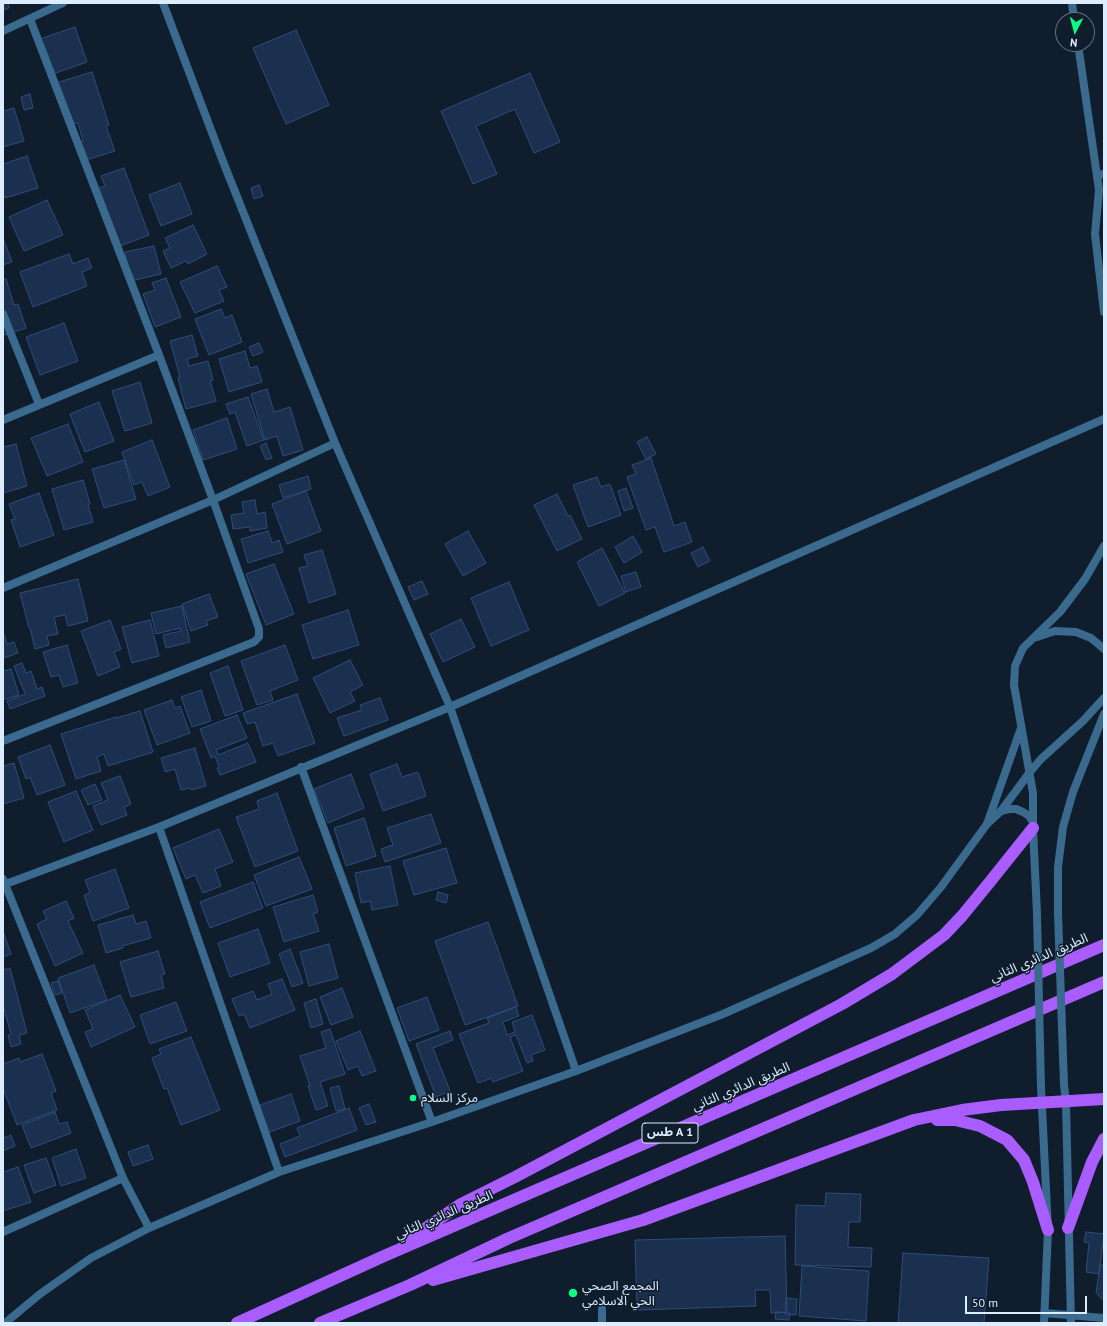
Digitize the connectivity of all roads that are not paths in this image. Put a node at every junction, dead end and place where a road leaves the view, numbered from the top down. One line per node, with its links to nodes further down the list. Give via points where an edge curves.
1 (63, 3): 3 (street)
2 (163, 3): 15 (street)
3 (30, 19): 4 (street); 11 (street)
4 (3, 31)
5 (1079, 52): 6 (street)
6 (1101, 174): 7 (street)
7 (1099, 190): 8 (street); 9 (street, via 1095,234)
8 (1104, 201)
9 (1104, 312)
10 (3, 314): 12 (street)
11 (159, 355): 12 (street); 16 (street)
12 (39, 404): 14 (street)
13 (1104, 419): 22 (street)
14 (3, 420)
15 (335, 443): 16 (street); 22 (street)
16 (213, 500): 18 (street); 25 (street, via 259,630 259,636 254,642)
17 (1104, 546): 19 (street, via 1086,579)
18 (3, 588)
19 (1036, 637): 20 (street, via 1055,631 1076,632 1091,638); 24 (street, via 1023,648 1015,666 1014,685)
20 (1104, 649)
21 (1104, 698): 27 (street)
22 (450, 707): 26 (street); 35 (street)
23 (1104, 714): 38 (street, bridge, via 1073,792 1063,827 1058,867)
24 (1022, 727): 27 (street); 29 (street)
25 (3, 741)
26 (301, 767): 31 (street); 40 (street)
27 (1030, 772): 28 (street); 30 (street)
28 (1001, 811): 29 (street); 30 (street, via 1016,809 1023,812)
29 (987, 824): 35 (street, via 941,887 917,915 895,934 871,948 723,1014)
30 (1033, 825): 37 (street, bridge); 48 (highway, via 962,916 944,935 892,974 835,1008 461,1204)
31 (159, 827): 32 (street); 42 (street)
32 (4, 883): 43 (street)
33 (1104, 945): 48 (highway, الطريق الدائري الثاني / طس A 1)
34 (1104, 982): 49 (highway, طس A 1, via 516,1234)
35 (576, 1071): 40 (street)
36 (1104, 1099): 38 (highway)
37 (1041, 1102): 38 (highway); 39 (highway, via 962,1110); 46 (street)
38 (1066, 1102): 45 (street)
39 (914, 1120): 46 (highway, via 955,1120 980,1126 1007,1140 1024,1160); 49 (highway, via 643,1220 454,1275)
40 (432, 1122): 42 (street)
41 (1104, 1139): 45 (highway, via 1092,1162)
42 (279, 1172): 44 (street)
43 (123, 1178): 44 (street); 47 (street)
44 (149, 1228): 54 (street, via 91,1258 40,1294)
45 (1068, 1228): 53 (street)
46 (1048, 1230): 51 (street)
47 (3, 1232)
48 (384, 1256): 55 (highway, الطريق الدائري الثاني / طس A 1)
49 (410, 1285): 56 (highway, طس A 1)
50 (602, 1309): 57 (street)
51 (1044, 1313): 53 (street); 58 (street)
52 (1104, 1318): 53 (street)
53 (1072, 1319)
54 (5, 1323)
55 (237, 1323)
56 (320, 1323)
57 (602, 1323)
58 (1044, 1323)

